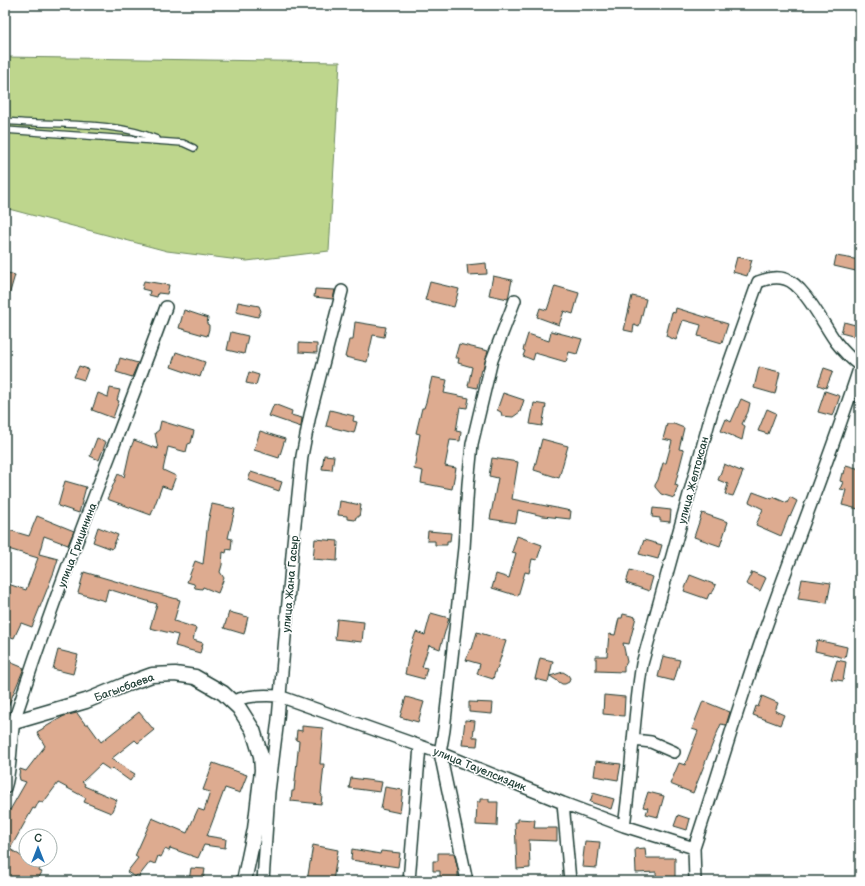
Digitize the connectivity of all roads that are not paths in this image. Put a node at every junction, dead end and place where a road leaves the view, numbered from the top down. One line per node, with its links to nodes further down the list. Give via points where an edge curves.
1 (5, 121): 3 (lane, via 116,129 146,134)
2 (5, 130): 3 (lane)
3 (163, 142): 4 (lane, via 183,143)
4 (194, 148)
5 (342, 291): 9 (street, улица Жана Гасыр, via 302,456)
6 (515, 300): 15 (street, via 492,360 472,444 464,548)
7 (166, 307): 11 (street, улица Грицинина)
8 (860, 366): 12 (street, улица Желтоксан, via 836,342 810,301 796,286 786,279 768,278 758,282 713,408 642,664 637,692); 21 (street, via 840,427 767,622)
9 (279, 696): 10 (street, улица Тауелсиздик, via 244,697); 13 (street, улица Тауелсиздик); 16 (street, улица Жана Гасыр)
10 (233, 701): 11 (street, Багысбаева, via 195,677 175,674 152,675 86,701); 16 (street, Багысбаева, via 254,730)
11 (10, 722): 17 (street, улица Грицинина, via 12,748)
12 (634, 740): 14 (street, via 651,742); 19 (street, улица Желтоксан)
13 (420, 746): 15 (street, улица Тауелсиздик); 24 (street)
14 (674, 752)
15 (440, 753): 18 (street, улица Тауелсиздик); 25 (street)
16 (267, 756): 20 (street, Багысбаева, via 262,770)
17 (5, 788)
18 (563, 803): 19 (street, улица Тауелсиздик); 26 (street)
19 (624, 826): 21 (street, улица Тауелсиздик)
20 (260, 829): 22 (street, Багысбаева); 23 (street)
21 (694, 848): 27 (street)
22 (244, 881)
23 (263, 881)
24 (409, 881)
25 (467, 881)
26 (570, 881)
27 (695, 881)

